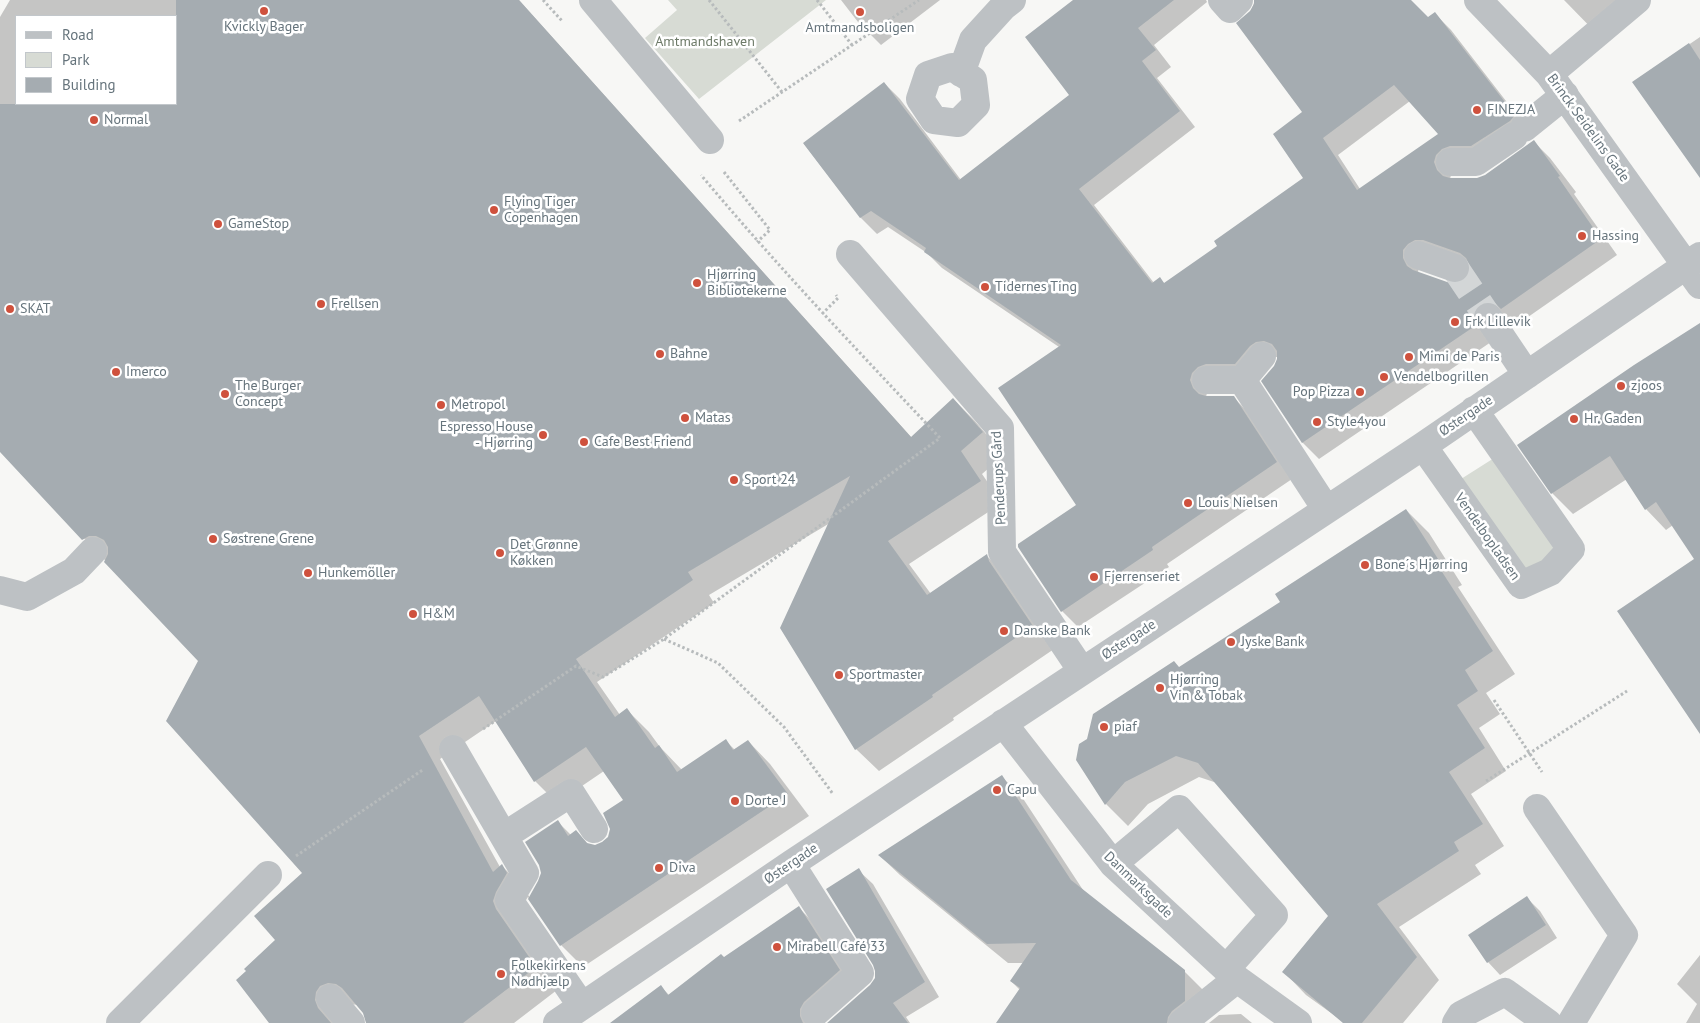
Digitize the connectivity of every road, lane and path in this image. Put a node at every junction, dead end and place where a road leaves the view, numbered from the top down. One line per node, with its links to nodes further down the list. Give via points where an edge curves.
1 (543, 0): 11 (path)
2 (593, 0): 17 (street)
3 (709, 0): 15 (path)
4 (816, 0): 12 (path)
5 (918, 0): 12 (path)
6 (1222, 0): 7 (street, via 1230,9)
7 (1239, 0)
8 (1478, 0): 14 (street, Brinck Seidelins Gade)
9 (1637, 0): 14 (street)
10 (1008, 3): 13 (street, via 973,40)
11 (569, 28)
12 (852, 45): 15 (path)
13 (961, 73)
14 (1550, 74): 16 (street, Brinck Seidelins Gade)
15 (782, 92): 17 (path)
16 (1565, 95): 18 (street, via 1476,162); 24 (street, Brinck Seidelins Gade)
17 (710, 140): 20 (path, via 704,146 770,230)
18 (1450, 162)
19 (698, 171): 20 (path)
20 (757, 242): 26 (path)
21 (850, 254): 37 (street, Penderups Gård, via 1000,428 1002,552)
22 (1418, 255): 23 (street)
23 (1455, 268)
24 (1696, 269): 29 (street, Østergade)
25 (838, 298): 26 (path)
26 (822, 314): 45 (path, via 940,438 664,639 718,663 784,727)
27 (1488, 317): 29 (street)
28 (1262, 356): 31 (street)
29 (1527, 375): 32 (street, Østergade)
30 (1206, 380): 31 (street)
31 (1242, 380): 34 (street)
32 (1474, 410): 33 (street, Østergade); 33 (street, Vendelbopladsen, via 1572,549 1550,572 1521,585)
33 (1423, 446): 34 (street, Østergade)
34 (1326, 509): 37 (street, Østergade)
35 (94, 551): 36 (street, via 74,571 27,597)
36 (0, 590)
37 (1082, 671): 40 (street, Østergade)
38 (1627, 691): 42 (path)
39 (1494, 700): 42 (path)
40 (1003, 723): 45 (street, Østergade); 49 (street, Danmarksgade)
41 (453, 749): 47 (street)
42 (1529, 753): 43 (path); 44 (path, via 1554,791)
43 (1486, 781)
44 (1537, 808): 62 (street, via 1624,935)
45 (854, 822): 48 (street, Østergade)
46 (594, 829): 47 (street, via 571,793)
47 (504, 836): 53 (street, via 524,874 509,900)
48 (791, 864): 53 (street, Østergade); 54 (street, via 860,974)
49 (1112, 864): 51 (street, Danmarksgade); 51 (street, via 1179,809 1274,915)
50 (268, 875): 55 (street)
51 (1232, 974): 58 (street); 59 (street, Danmarksgade)
52 (330, 998): 56 (street)
53 (581, 1006): 57 (street, Østergade)
54 (815, 1013)
55 (120, 1023)
56 (350, 1023)
57 (556, 1023)
58 (1182, 1023)
59 (1298, 1023)
60 (1456, 1023): 61 (street, via 1461,1015 1505,992)
61 (1548, 1023)
62 (1571, 1023)

